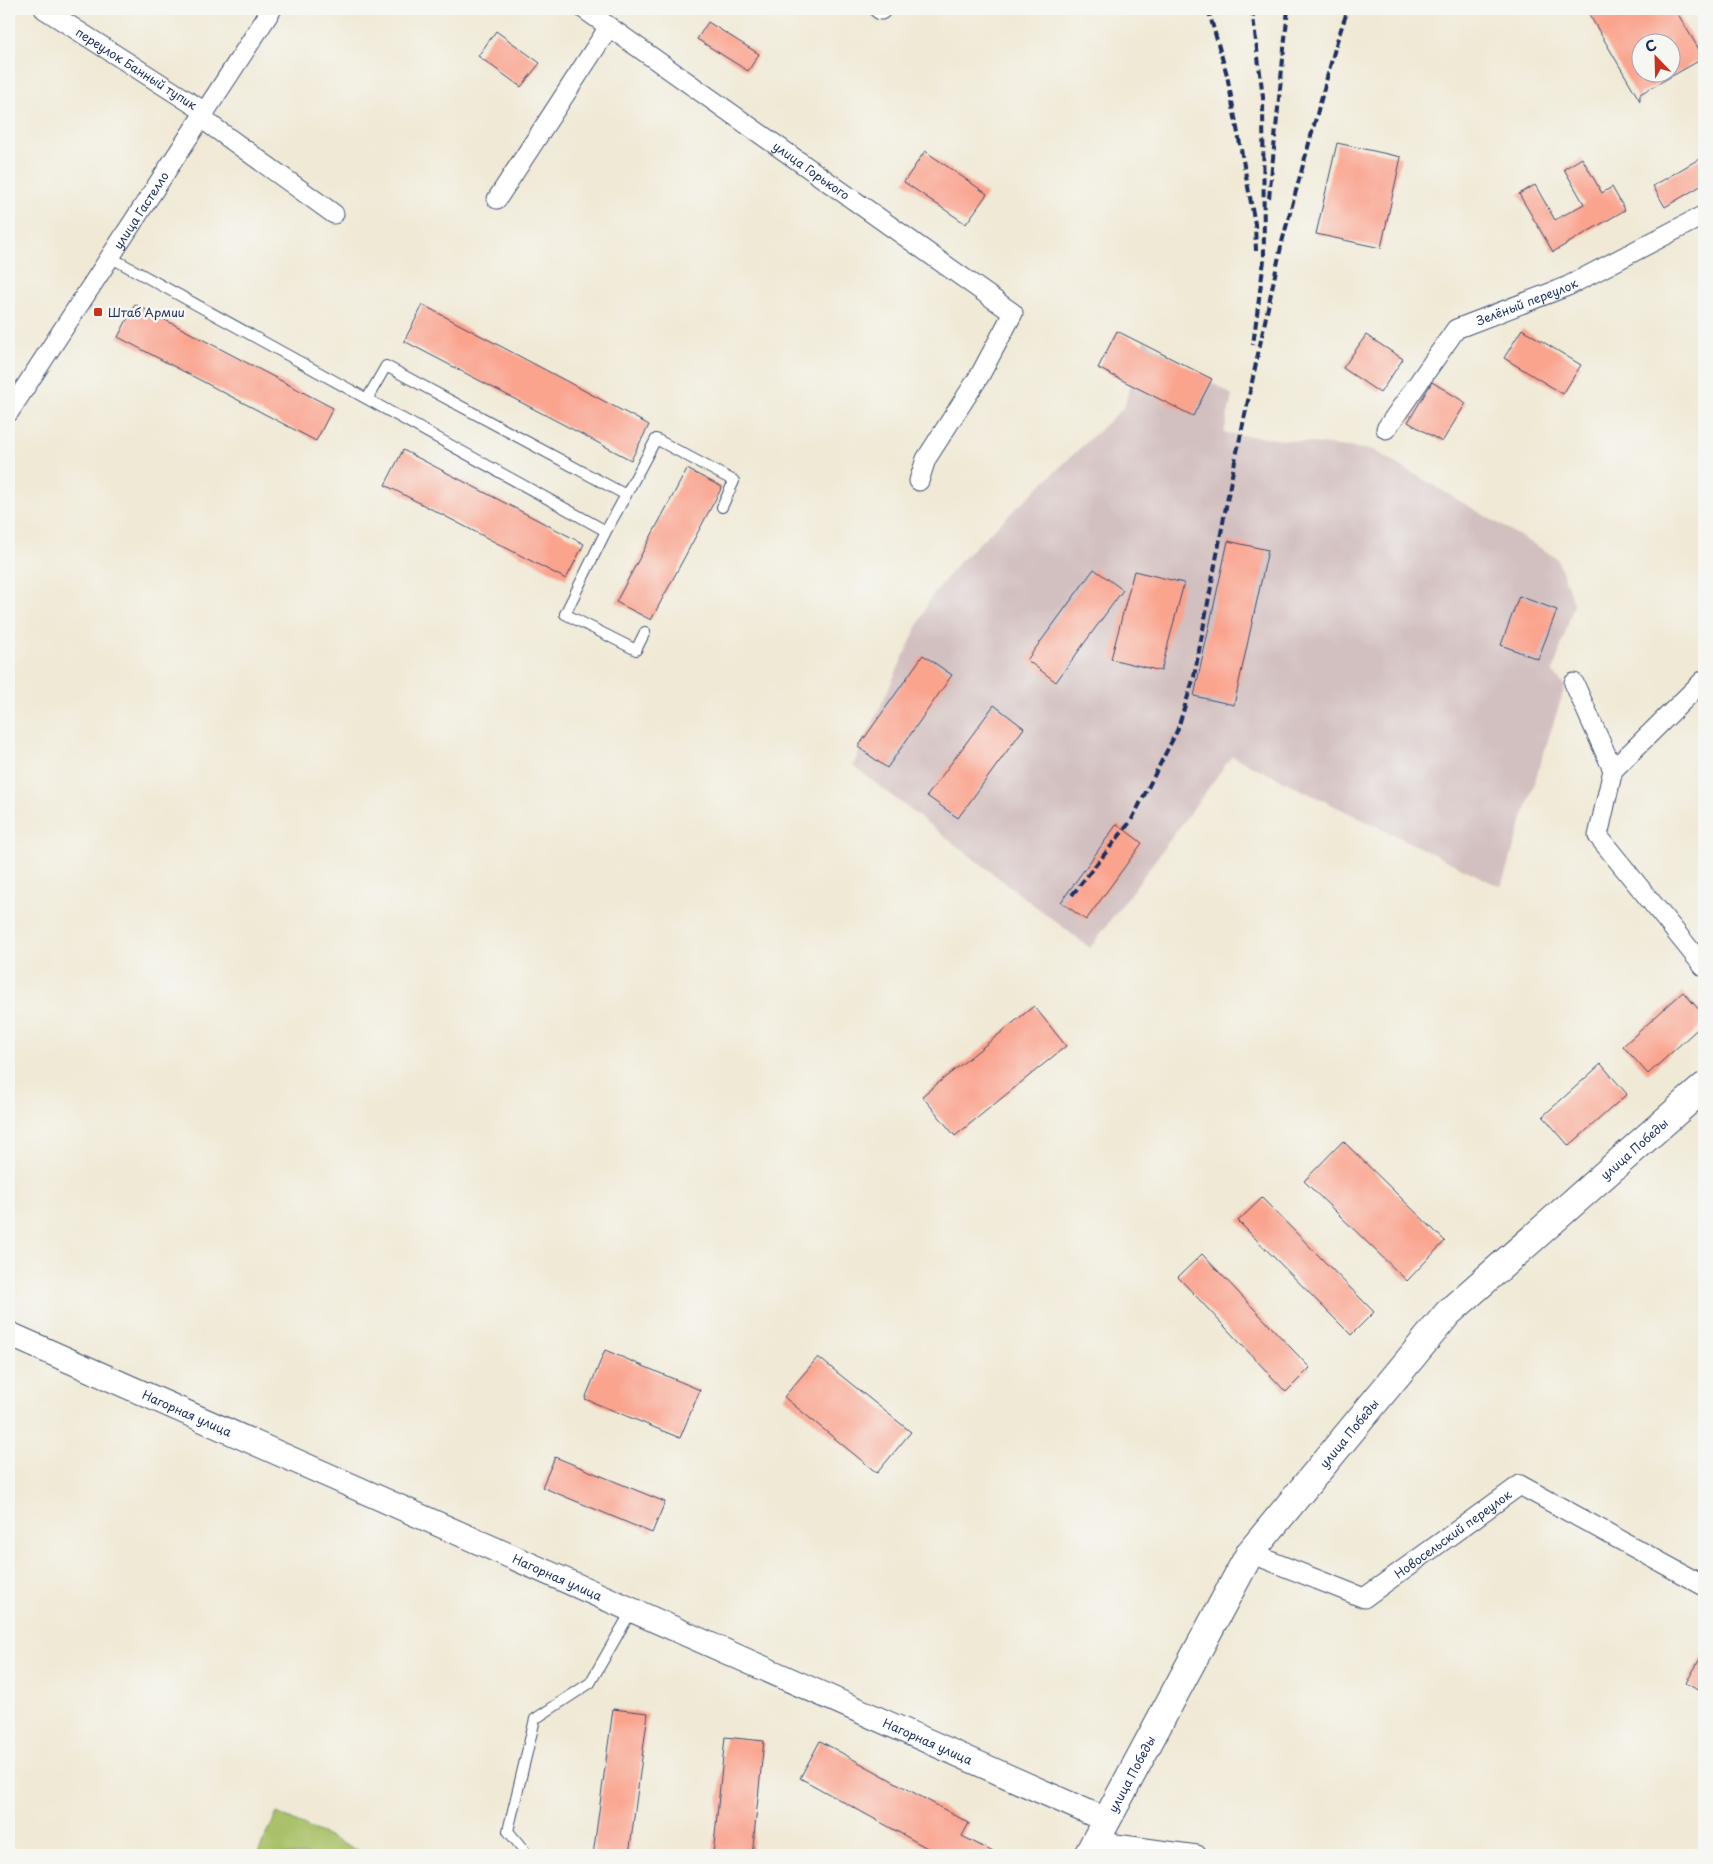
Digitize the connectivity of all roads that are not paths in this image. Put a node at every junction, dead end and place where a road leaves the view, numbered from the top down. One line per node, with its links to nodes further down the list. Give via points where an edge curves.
1 (44, 9): 5 (street, переулок Банный тупик)
2 (272, 9): 5 (street, улица Гастелло)
3 (584, 9): 4 (street, улица Горького)
4 (610, 27): 6 (street); 13 (street, улица Горького, via 1013,314 980,375 926,459)
5 (203, 115): 7 (street, переулок Банный тупик); 9 (street, улица Гастелло)
6 (497, 199)
7 (334, 214)
8 (1704, 215): 12 (street, Зелёный переулок, via 1568,286 1456,329)
9 (110, 257): 10 (lane); 11 (street, улица Гастелло)
10 (368, 399): 14 (lane, via 386,366); 16 (lane)
11 (9, 412)
12 (1386, 429)
13 (919, 481)
14 (626, 495): 15 (lane, via 656,439 734,481); 16 (lane)
15 (722, 507)
16 (606, 532): 17 (lane, via 565,614 636,650)
17 (645, 632)
18 (1704, 680): 20 (street)
19 (1574, 683): 20 (street)
20 (1613, 770): 21 (street, via 1598,836)
21 (1704, 967)
22 (1704, 1087): 24 (main road, улица Победы, via 1448,1312)
23 (9, 1334): 26 (street, Нагорная улица)
24 (1250, 1553): 25 (street, Новосельский переулок, via 1364,1598 1520,1485); 27 (main road, улица Победы)
25 (1704, 1586)
26 (632, 1610): 27 (street, Нагорная улица); 28 (lane, via 590,1683 535,1719 508,1832)
27 (1096, 1839): 29 (street, Нагорная улица)
28 (528, 1855)
29 (1197, 1855)

